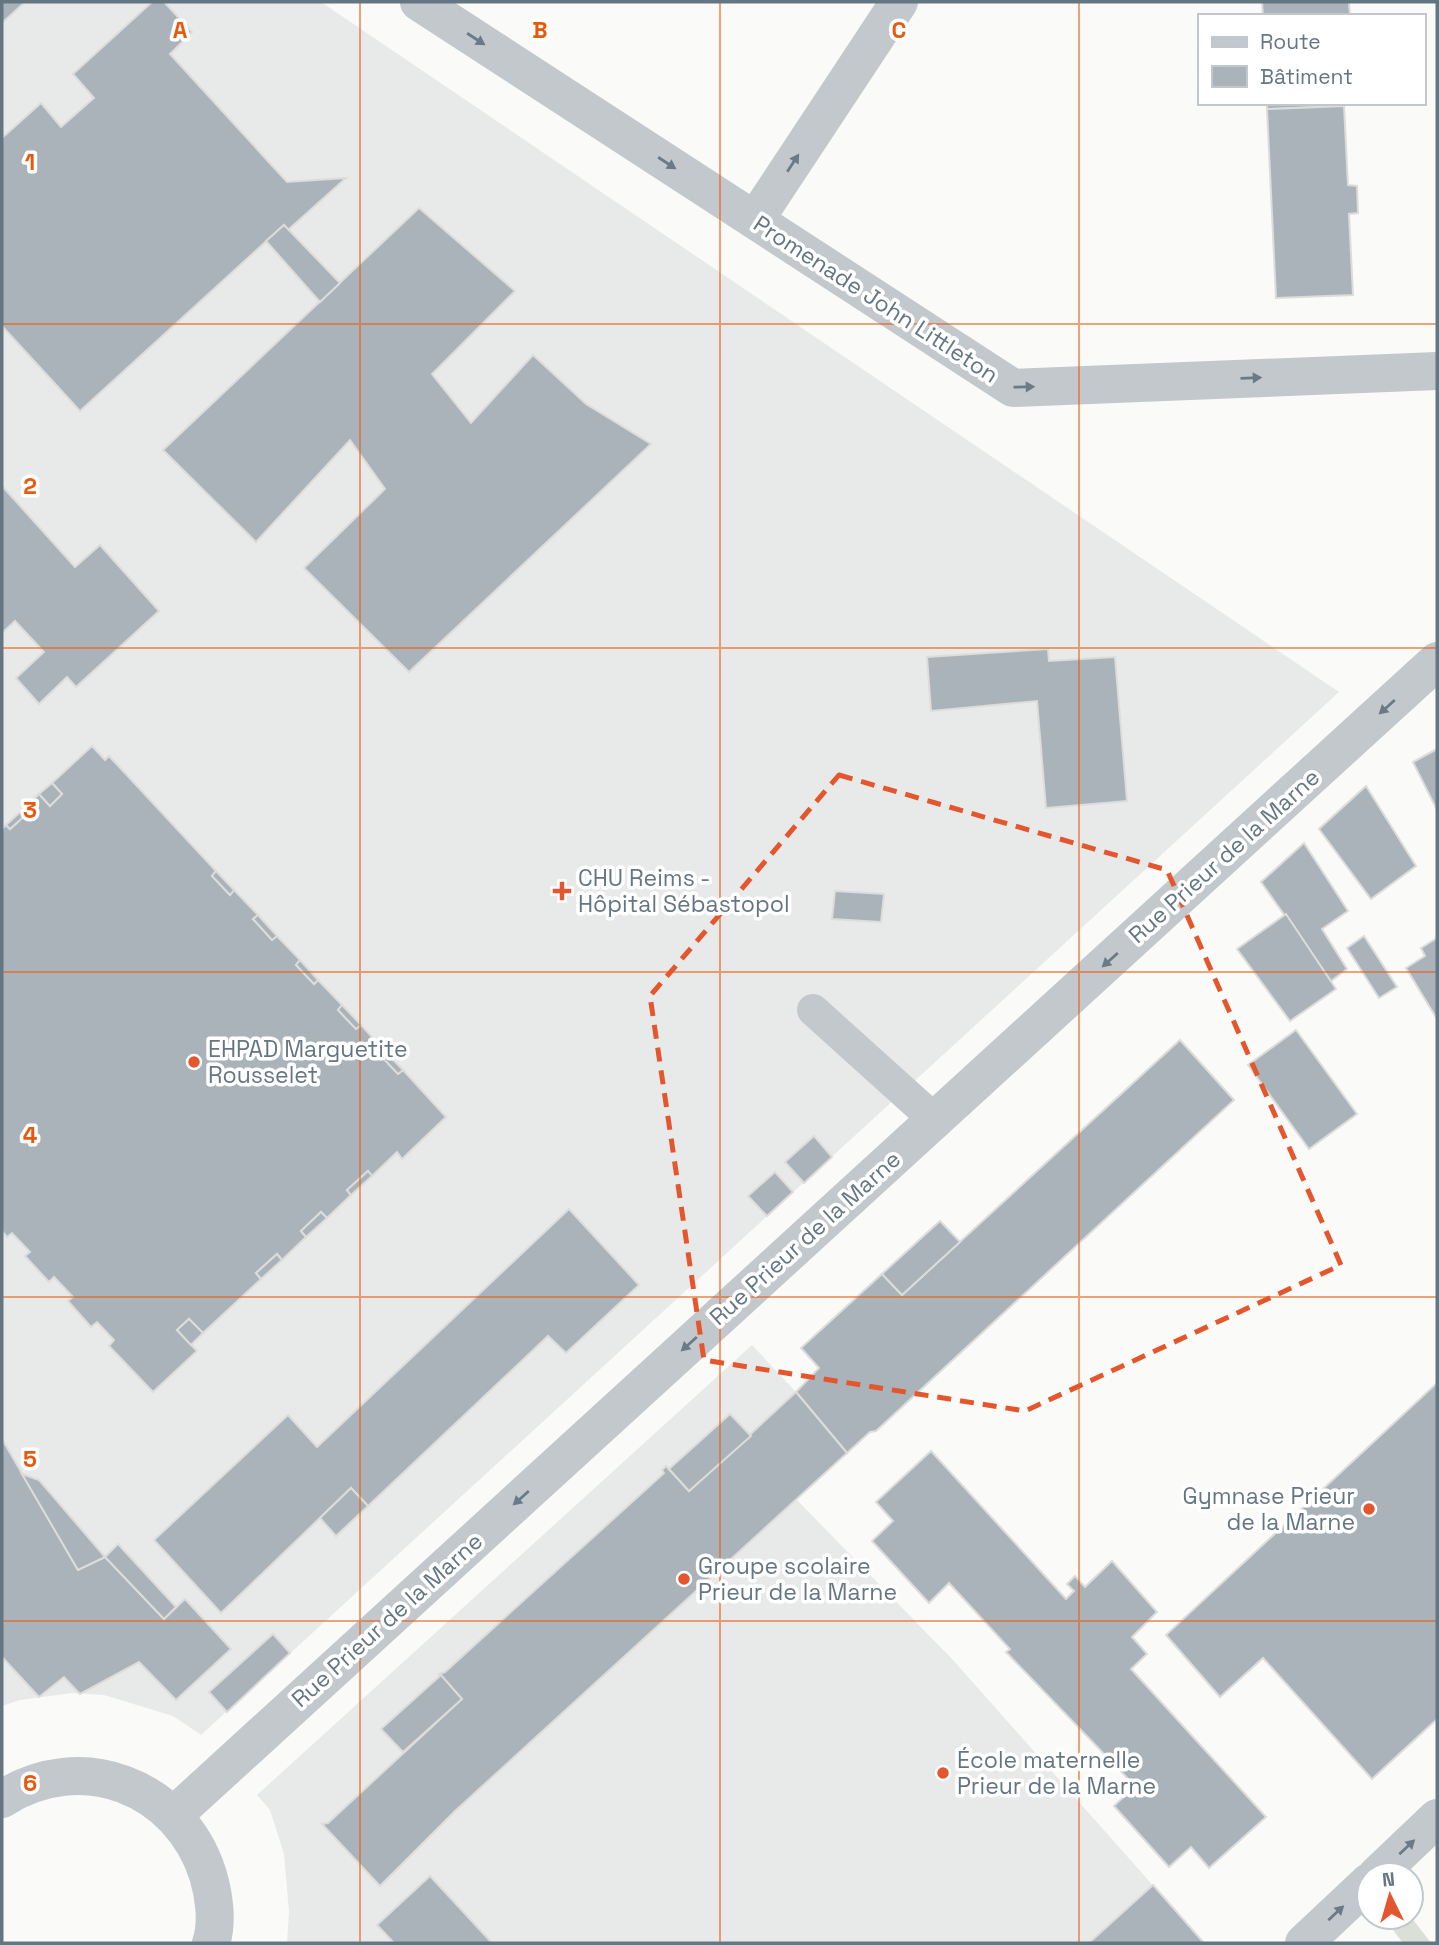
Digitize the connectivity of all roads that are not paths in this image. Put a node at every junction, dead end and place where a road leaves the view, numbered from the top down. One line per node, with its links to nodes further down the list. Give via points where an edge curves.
1 (419, 2): 3 (street, Promenade John Littleton, one-way to 3)
2 (899, 2): 3 (street, one-way to 2)
3 (755, 220): 4 (street, Promenade John Littleton, one-way to 4, via 1013,387)
4 (1437, 372)
5 (1437, 661): 7 (street, Rue Prieur de la Marne, one-way to 7)
6 (813, 1010): 7 (lane)
7 (934, 1120): 9 (street, Rue Prieur de la Marne, one-way to 9)
8 (2, 1799): 9 (street, via 20,1787 60,1776 101,1778 141,1790)
9 (174, 1815): 13 (street, via 200,1851 214,1894)
10 (1437, 1818): 11 (street, one-way to 10)
11 (1392, 1861)
12 (1355, 1895): 14 (street, one-way to 12)
13 (211, 1943)
14 (1304, 1943)

